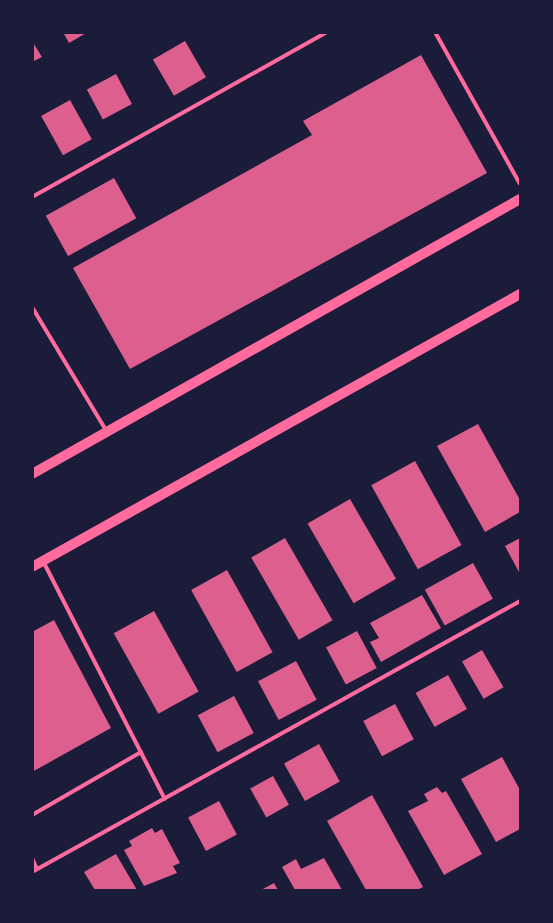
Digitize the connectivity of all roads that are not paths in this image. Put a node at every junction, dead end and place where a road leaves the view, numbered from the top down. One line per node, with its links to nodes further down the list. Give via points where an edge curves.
1 (327, 32): 4 (lane)
2 (435, 32): 3 (lane)
3 (520, 184)
4 (32, 197)
5 (520, 199): 8 (main road)
6 (520, 294): 10 (main road)
7 (32, 308): 8 (lane)
8 (107, 432): 9 (main road)
9 (32, 474)
10 (43, 561): 11 (main road); 13 (lane)
11 (32, 567)
12 (520, 601): 14 (lane)
13 (141, 752): 14 (lane); 15 (lane)
14 (165, 798): 17 (lane)
15 (32, 815)
16 (32, 858): 17 (lane)
17 (37, 869): 18 (lane)
18 (32, 872)

